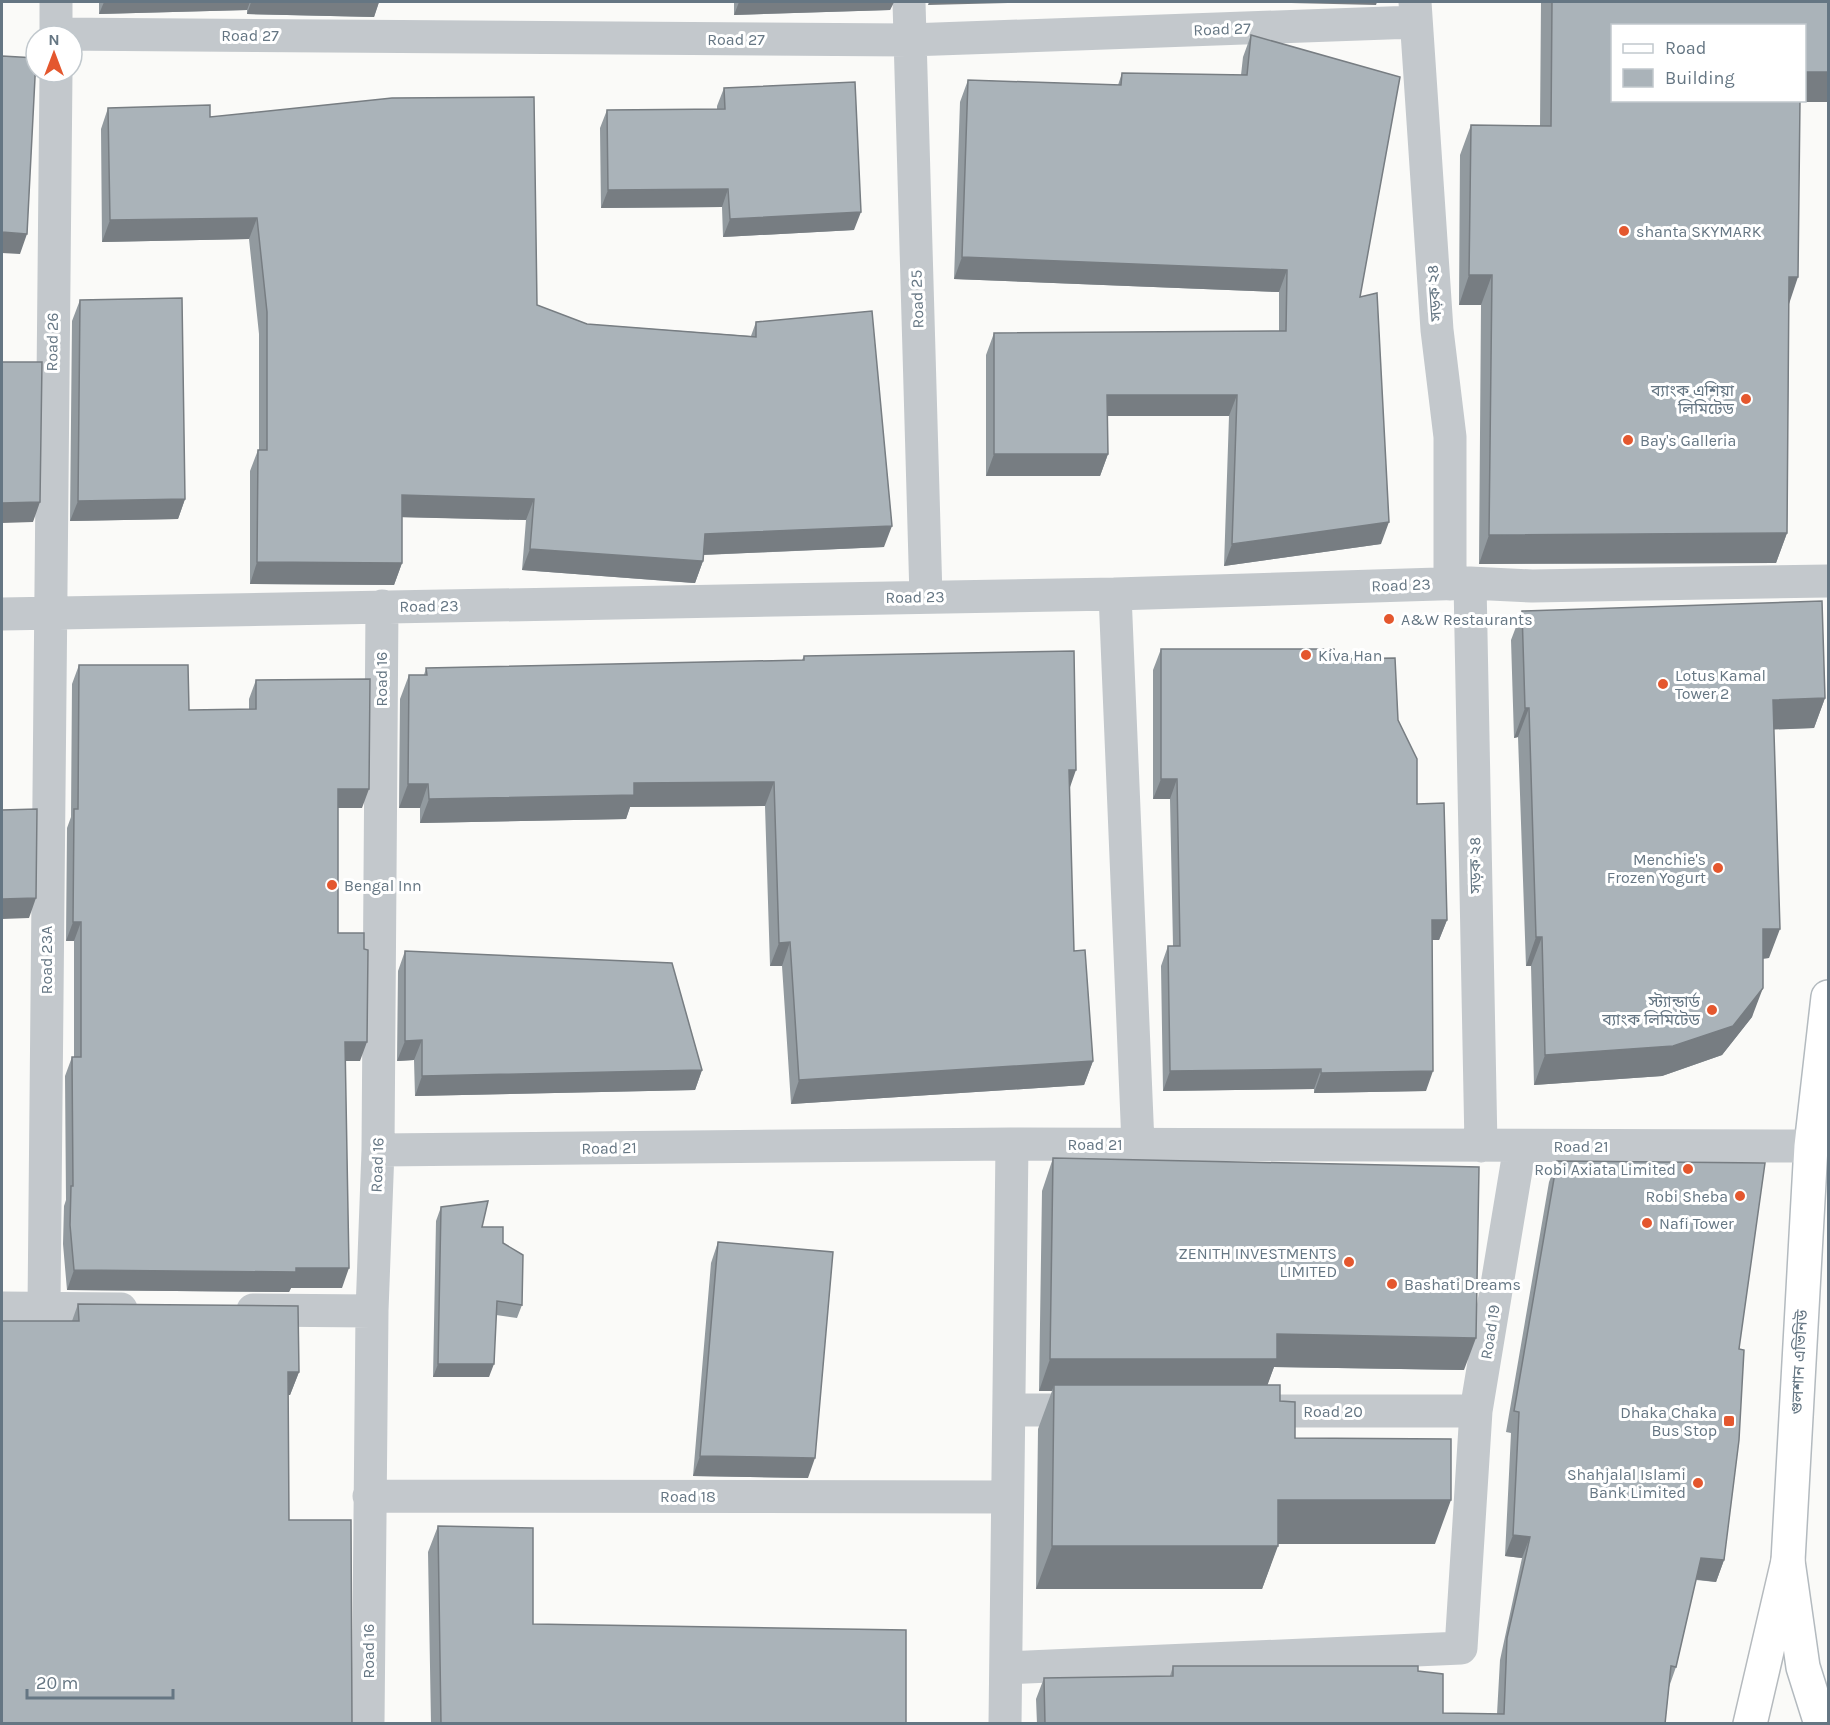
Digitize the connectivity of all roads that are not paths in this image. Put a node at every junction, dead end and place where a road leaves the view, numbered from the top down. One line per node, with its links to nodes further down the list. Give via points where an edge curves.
1 (56, 2): 4 (street)
2 (909, 2): 6 (street, Road 25)
3 (1415, 12): 6 (street, Road 27); 9 (street, সড়ক ২৪, via 1437,330 1450,436)
4 (56, 24)
5 (84, 35): 6 (street, Road 27)
6 (909, 40): 11 (street, Road 25)
7 (56, 84): 13 (street, Road 26)
8 (1828, 581): 9 (street, Road 23, via 1532,586)
9 (1460, 583): 10 (street, Road 23); 18 (street, সড়ক ২৪)
10 (1115, 594): 11 (street, Road 23); 17 (street)
11 (926, 597): 12 (street, Road 23)
12 (382, 606): 13 (street, Road 23); 21 (street, Road 16)
13 (49, 612): 14 (street, Road 23); 23 (street, Road 23A)
14 (2, 614)
15 (1828, 997): 20 (main road, গুলশান এভিনিউ)
16 (1012, 1144): 17 (street, Road 21); 21 (street, Road 21); 27 (street)
17 (1138, 1144): 18 (street, Road 21)
18 (1481, 1146): 19 (street, Road 21)
19 (1520, 1146): 20 (street, Road 21); 30 (street, Road 19)
20 (1811, 1146): 33 (main road, গুলশান এভিনিউ)
21 (378, 1150): 26 (street, Road 16)
22 (2, 1308): 23 (street)
23 (44, 1308): 24 (street)
24 (149, 1309)
25 (220, 1310): 26 (street)
26 (372, 1311): 31 (street, Road 16)
27 (1010, 1410): 28 (street); 32 (street)
28 (1118, 1410)
29 (1226, 1411): 30 (street, Road 20)
30 (1476, 1411): 34 (street, Road 19, via 1461,1648)
31 (369, 1496): 32 (street, Road 18); 35 (street, Road 16)
32 (1007, 1497): 34 (street)
33 (1788, 1561): 37 (main road); 38 (main road, গুলশান এভিনিউ, via 1803,1667)
34 (1006, 1668): 36 (street)
35 (368, 1724)
36 (1005, 1724)
37 (1750, 1724)
38 (1821, 1724)

